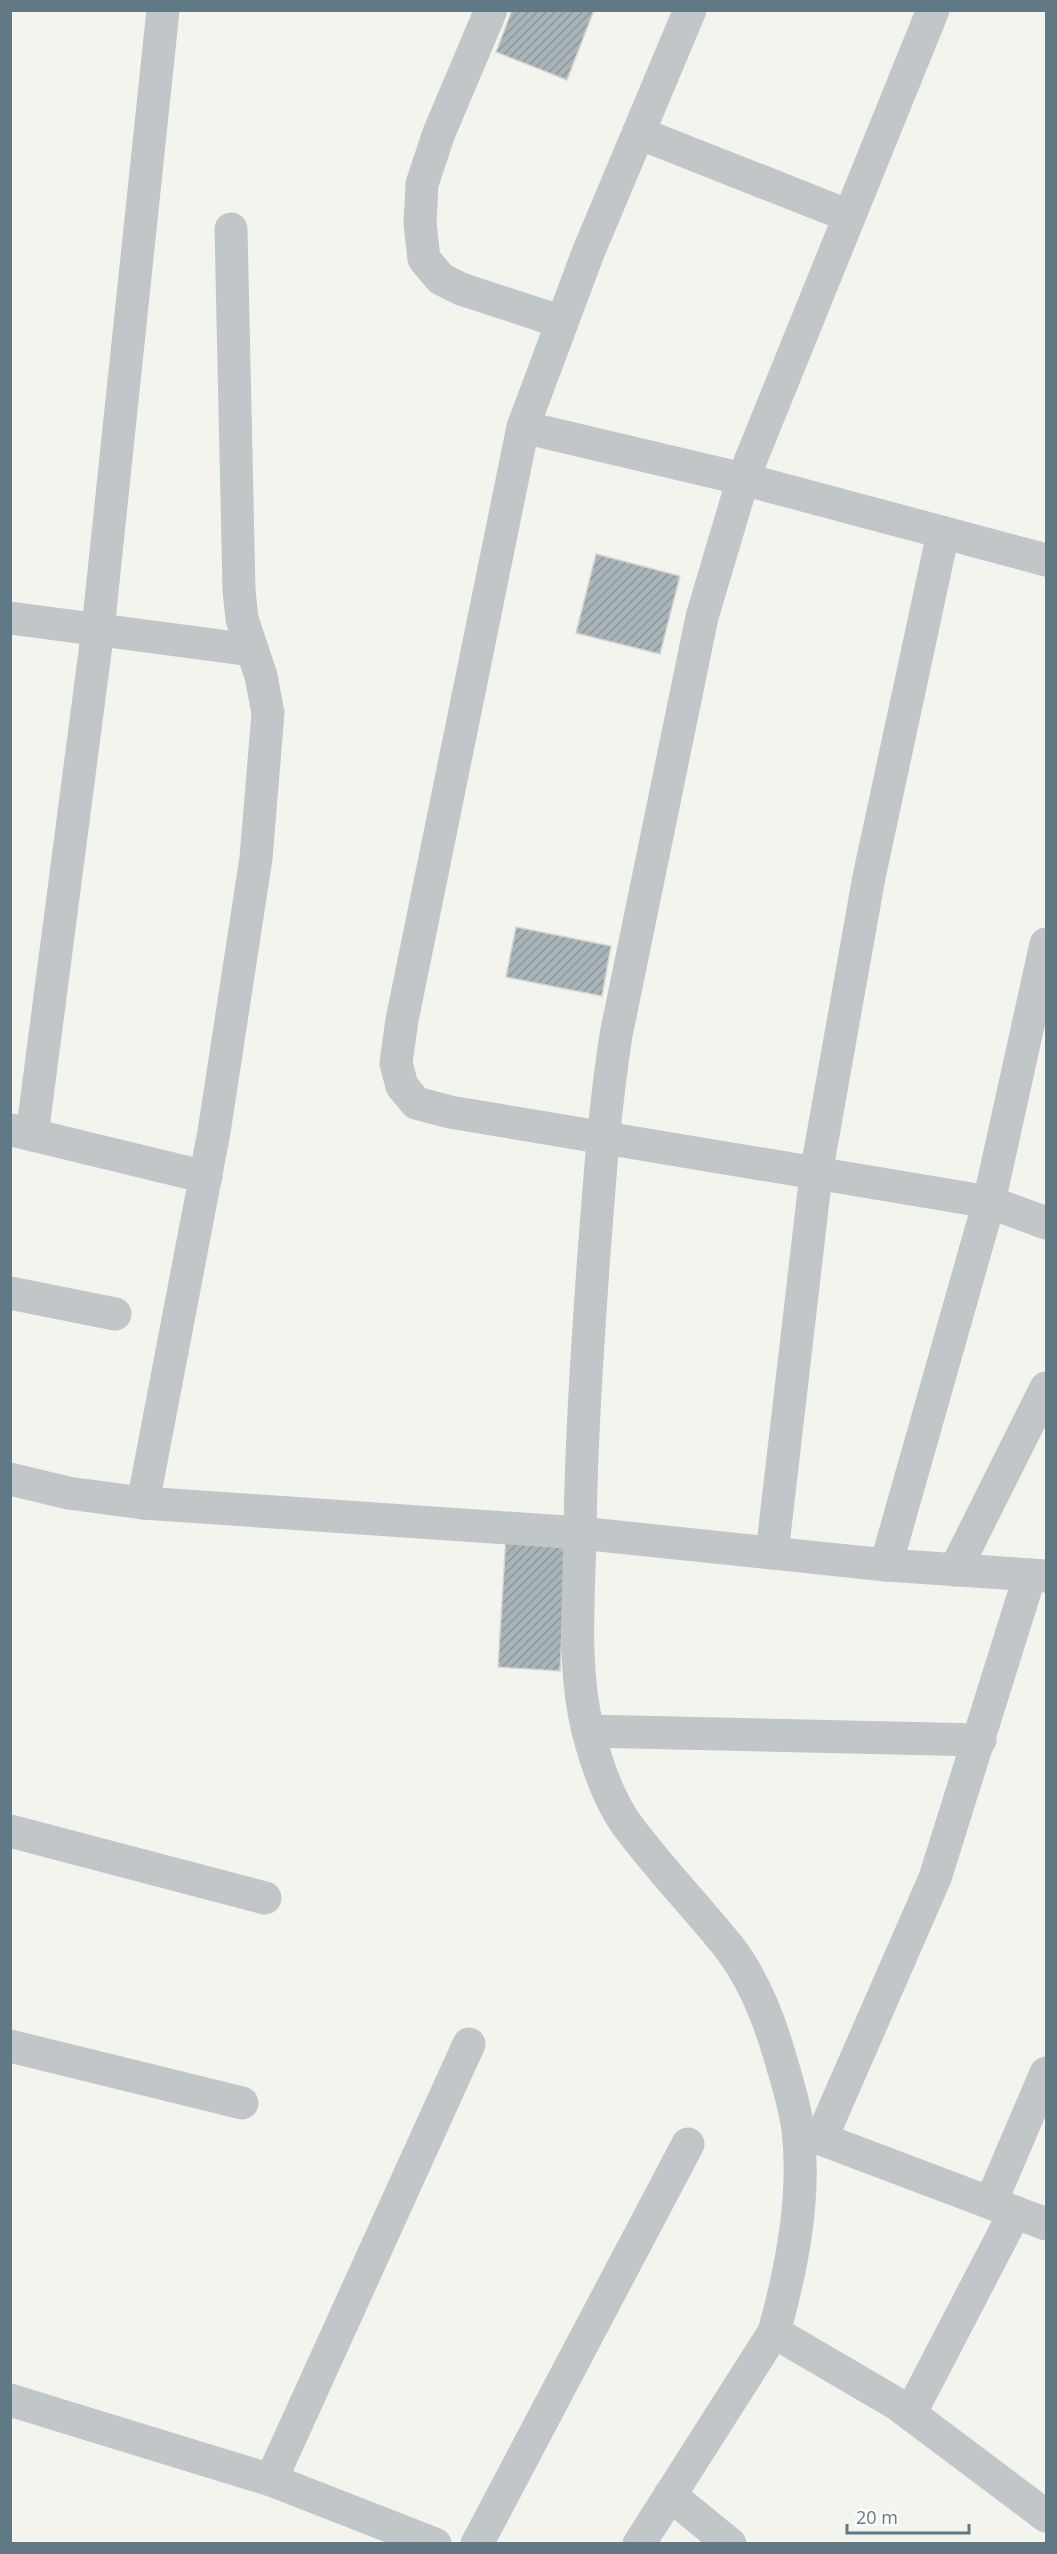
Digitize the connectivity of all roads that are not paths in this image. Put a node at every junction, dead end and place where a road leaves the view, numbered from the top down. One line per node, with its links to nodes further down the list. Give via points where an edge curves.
1 (163, 10): 14 (street)
2 (491, 10): 8 (street, via 422,184 420,223 424,259 441,279 461,289)
3 (690, 10): 5 (street)
4 (933, 10): 6 (street)
5 (639, 133): 6 (street); 8 (street)
6 (849, 216): 10 (street)
7 (231, 229): 15 (street, via 239,590)
8 (562, 322): 9 (street)
9 (524, 427): 10 (street); 18 (street, via 396,1063 402,1086 416,1103)
10 (743, 479): 11 (street); 18 (street, via 702,617 616,1035)
11 (943, 533): 12 (street); 19 (street, via 869,877)
12 (1047, 560)
13 (10, 618): 14 (street)
14 (98, 629): 15 (street); 17 (street)
15 (251, 650): 20 (street, via 268,713 267,735 256,858)
16 (1047, 944): 21 (street)
17 (21, 1132): 20 (street)
18 (603, 1138): 19 (street); 28 (street, via 581,1440)
19 (816, 1174): 21 (street); 29 (street)
20 (206, 1177): 27 (street)
21 (989, 1202): 22 (street); 30 (street)
22 (1047, 1223)
23 (10, 1293): 24 (street)
24 (115, 1314)
25 (1047, 1388): 31 (street)
26 (10, 1479): 27 (street, via 68,1493)
27 (143, 1503): 28 (street)
28 (580, 1533): 29 (street); 33 (street, via 578,1644)
29 (772, 1553): 30 (street)
30 (886, 1565): 31 (street)
31 (955, 1570): 32 (street)
32 (1039, 1576): 34 (street)
33 (588, 1731): 34 (street); 41 (street, via 608,1789 625,1823 731,1950 755,1989 774,2036 791,2096)
34 (980, 1740): 41 (street, via 935,1878)
35 (10, 1831): 36 (street)
36 (265, 1898)
37 (469, 2044): 48 (street)
38 (10, 2046): 40 (street)
39 (1047, 2073): 43 (street)
40 (242, 2103)
41 (809, 2135): 43 (street); 45 (street, via 800,2173 798,2218)
42 (688, 2144): 52 (street)
43 (1003, 2207): 44 (street); 47 (street)
44 (1047, 2224)
45 (774, 2332): 47 (street); 49 (street)
46 (10, 2400): 48 (street)
47 (910, 2414): 50 (street)
48 (271, 2480): 51 (street)
49 (670, 2495): 53 (street); 54 (street)
50 (1047, 2516)
51 (435, 2544)
52 (477, 2544)
53 (639, 2544)
54 (730, 2544)

